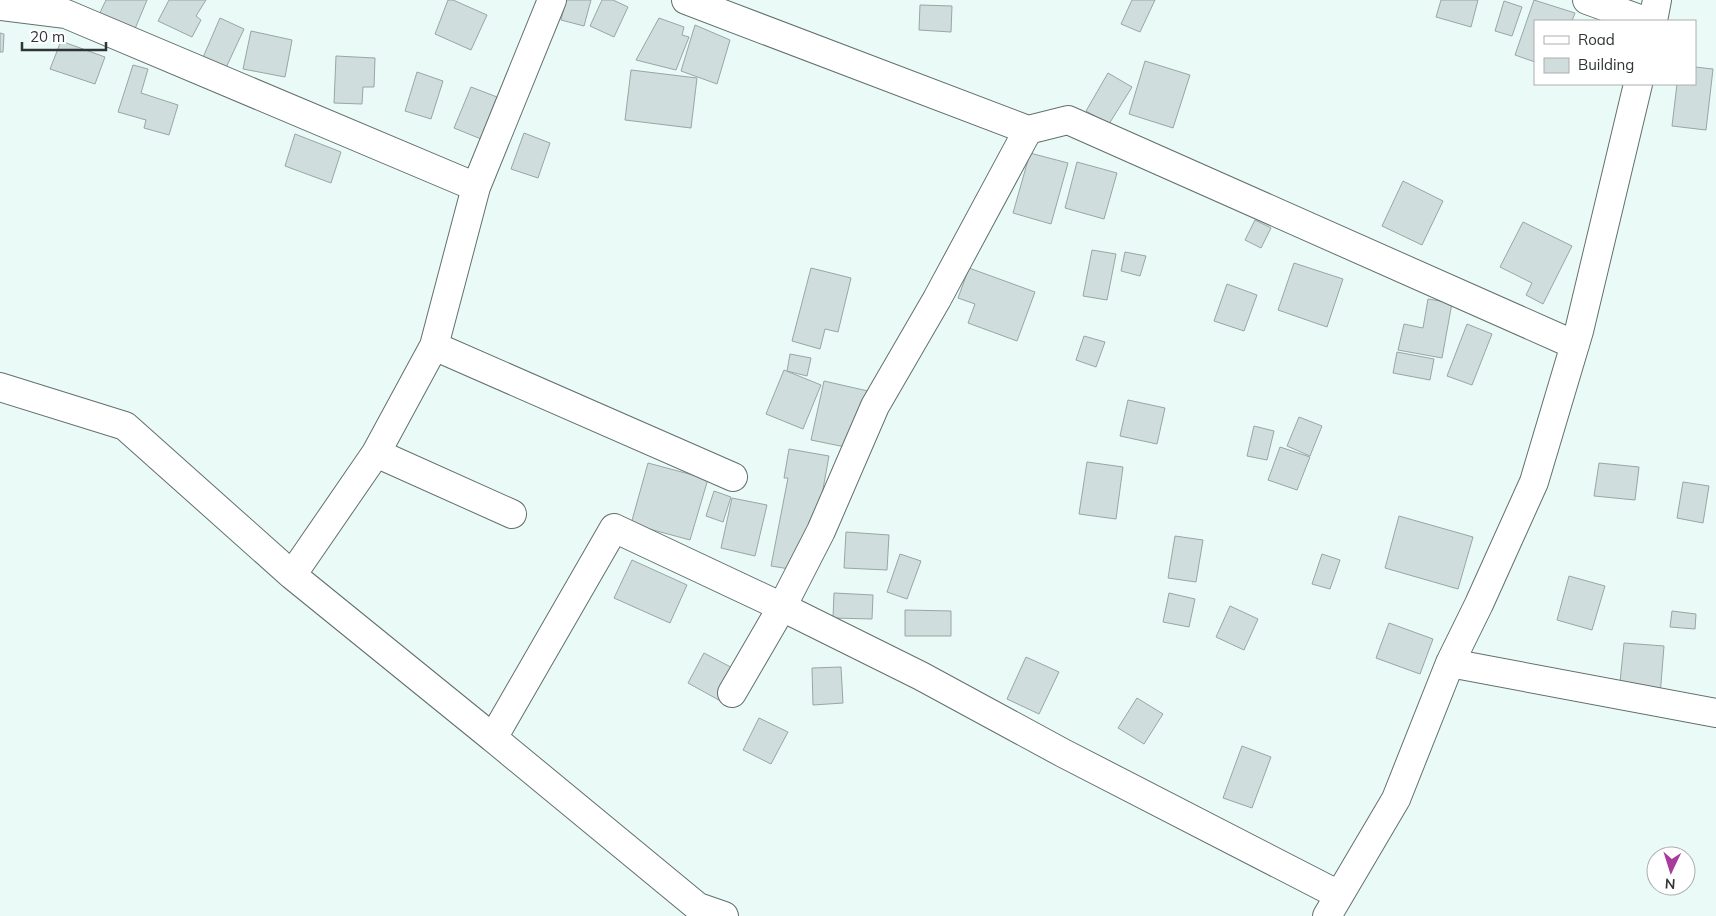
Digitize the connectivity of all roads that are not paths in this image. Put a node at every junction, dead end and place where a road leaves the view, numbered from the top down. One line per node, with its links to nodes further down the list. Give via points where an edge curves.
1 (552, 0): 10 (street)
2 (686, 0): 9 (street)
3 (1586, 0): 6 (street)
4 (1657, 0): 7 (street)
5 (0, 6): 10 (street, via 66,14)
6 (1643, 20)
7 (1653, 20)
8 (1638, 85): 11 (street)
9 (1028, 130): 11 (street, via 1068,120); 18 (street, via 937,300 875,406 821,532)
10 (476, 187): 12 (street)
11 (1575, 345): 19 (street, via 1534,482)
12 (434, 346): 14 (street); 15 (street)
13 (0, 387): 17 (street, via 125,426)
14 (376, 453): 16 (street); 17 (street)
15 (733, 477)
16 (512, 514)
17 (292, 574): 22 (street)
18 (782, 607): 20 (street); 22 (street, via 614,528); 23 (street, via 921,676 1063,753)
19 (1450, 663): 21 (street); 23 (street, via 1396,799)
20 (732, 693)
21 (1716, 713)
22 (493, 738): 24 (street, via 698,907)
23 (1333, 906)
24 (724, 916)

